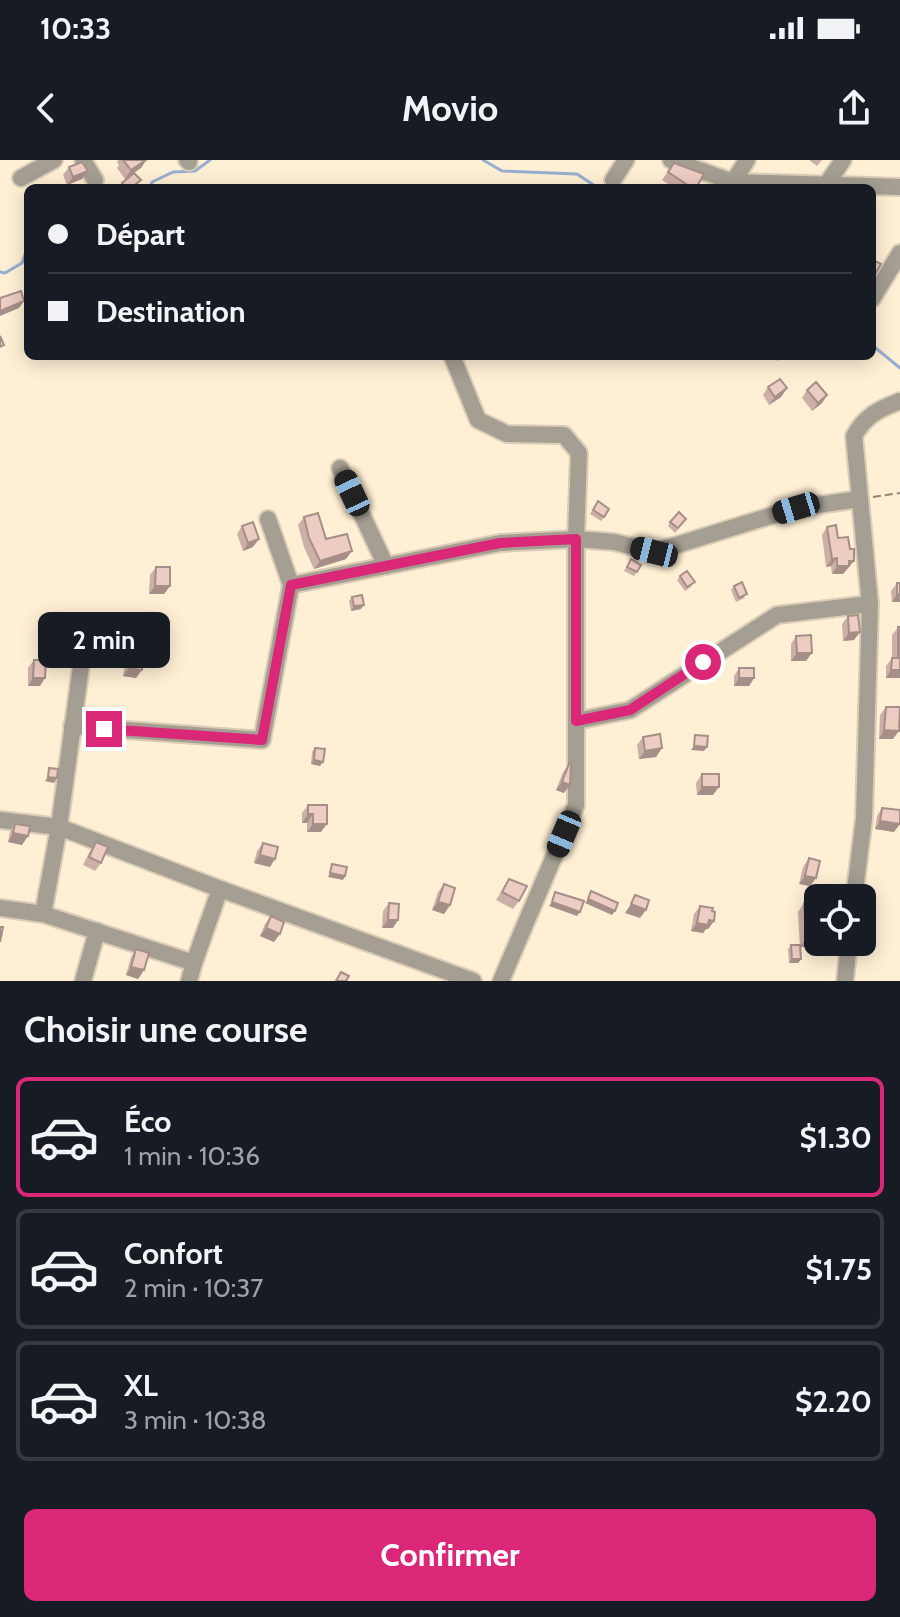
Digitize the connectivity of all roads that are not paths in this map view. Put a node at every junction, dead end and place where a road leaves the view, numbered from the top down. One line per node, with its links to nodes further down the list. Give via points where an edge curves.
1 (54, 160): 7 (street)
2 (83, 160): 8 (street)
3 (626, 160): 9 (street)
4 (671, 160): 10 (street)
5 (747, 160): 10 (street)
6 (843, 160): 12 (street)
7 (21, 178)
8 (95, 180)
9 (613, 180)
10 (733, 182): 11 (street)
11 (779, 184)
12 (826, 184)
13 (876, 187): 14 (street)
14 (900, 187)
15 (900, 253): 16 (street)
16 (876, 292)
17 (454, 360): 22 (street, via 478,420 507,434 564,435 579,453)
18 (900, 401): 20 (street, via 861,423 854,436)
19 (340, 468): 23 (street)
20 (860, 499): 22 (street, via 796,508 654,552); 25 (street)
21 (268, 519): 24 (street)
22 (576, 539): 23 (street, via 500,543); 27 (street)
23 (386, 566): 24 (street)
24 (291, 585): 28 (street, via 262,740)
25 (870, 604): 27 (street, via 777,615 630,710); 31 (street, via 864,818)
26 (85, 637): 28 (street)
27 (576, 721): 41 (street, via 576,805)
28 (72, 726): 30 (street)
29 (0, 820): 30 (street)
30 (59, 827): 32 (street); 34 (street)
31 (856, 884)
32 (220, 889): 37 (street); 40 (street)
33 (0, 908): 34 (street)
34 (43, 914): 35 (street)
35 (97, 931): 37 (street); 38 (street)
36 (848, 956): 42 (street)
37 (194, 963): 39 (street)
38 (83, 981)
39 (189, 981)
40 (473, 981)
41 (501, 981)
42 (845, 981)

